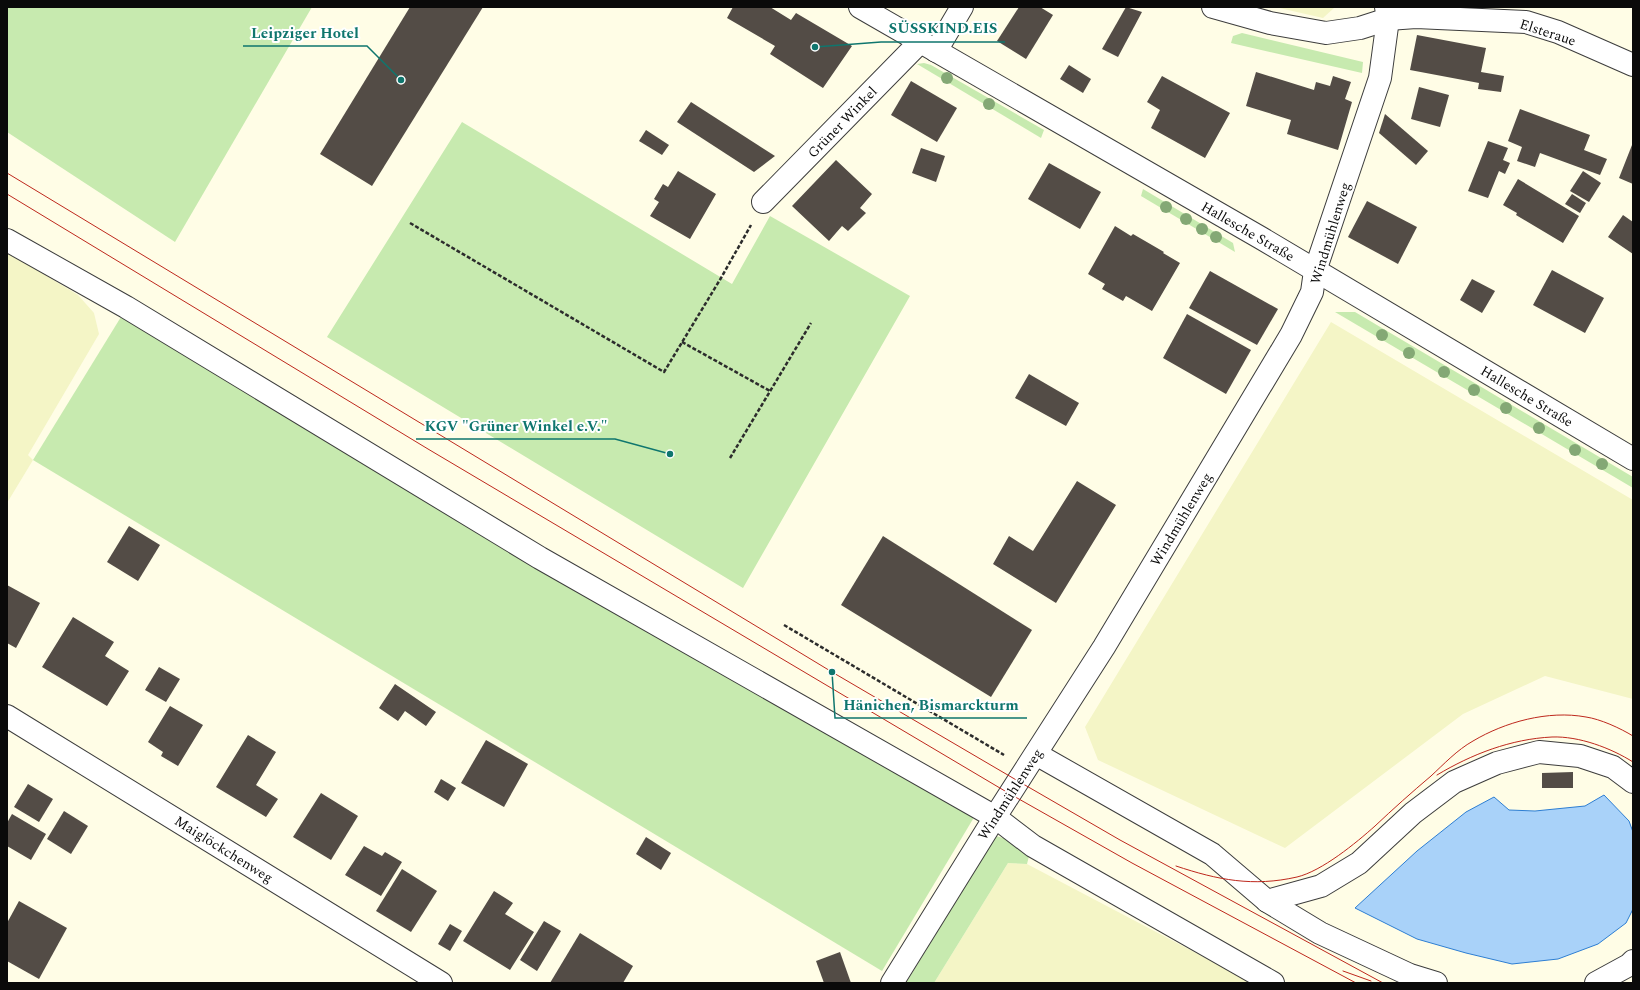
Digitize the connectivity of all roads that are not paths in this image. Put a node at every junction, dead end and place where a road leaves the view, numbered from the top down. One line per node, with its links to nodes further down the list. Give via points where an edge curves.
1 (860, 7): 5 (street, Hallesche Straße)
2 (962, 7): 5 (street, Grüner Winkel)
3 (1213, 7): 4 (street, Elsteraue, via 1270,23 1326,33 1360,28)
4 (1387, 13): 6 (street, Elsteraue, via 1416,17 1526,22 1558,32); 9 (street, Windmühlenweg, via 1380,78)
5 (928, 47): 7 (street, Grüner Winkel); 9 (street, Hallesche Straße)
6 (1633, 65)
7 (764, 202)
8 (7, 240): 14 (street, via 126,307 540,558)
9 (1316, 271): 10 (street, Hallesche Straße); 12 (street, Windmühlenweg, via 1312,292 1291,335 1104,647)
10 (1633, 459)
11 (7, 716): 17 (street, Maiglöckchenweg)
12 (1031, 761): 14 (street, Windmühlenweg); 15 (street, via 1212,854)
13 (1633, 782): 15 (street, via 1613,767 1580,756 1539,752 1497,763 1454,782 1413,813 1358,863 1321,886)
14 (995, 817): 18 (street, Windmühlenweg); 19 (street, via 1033,846)
15 (1267, 901): 20 (street, via 1327,936 1410,975)
16 (1633, 961): 21 (street)
17 (441, 983)
18 (892, 983)
19 (1273, 983)
20 (1436, 983)
21 (1596, 983)

